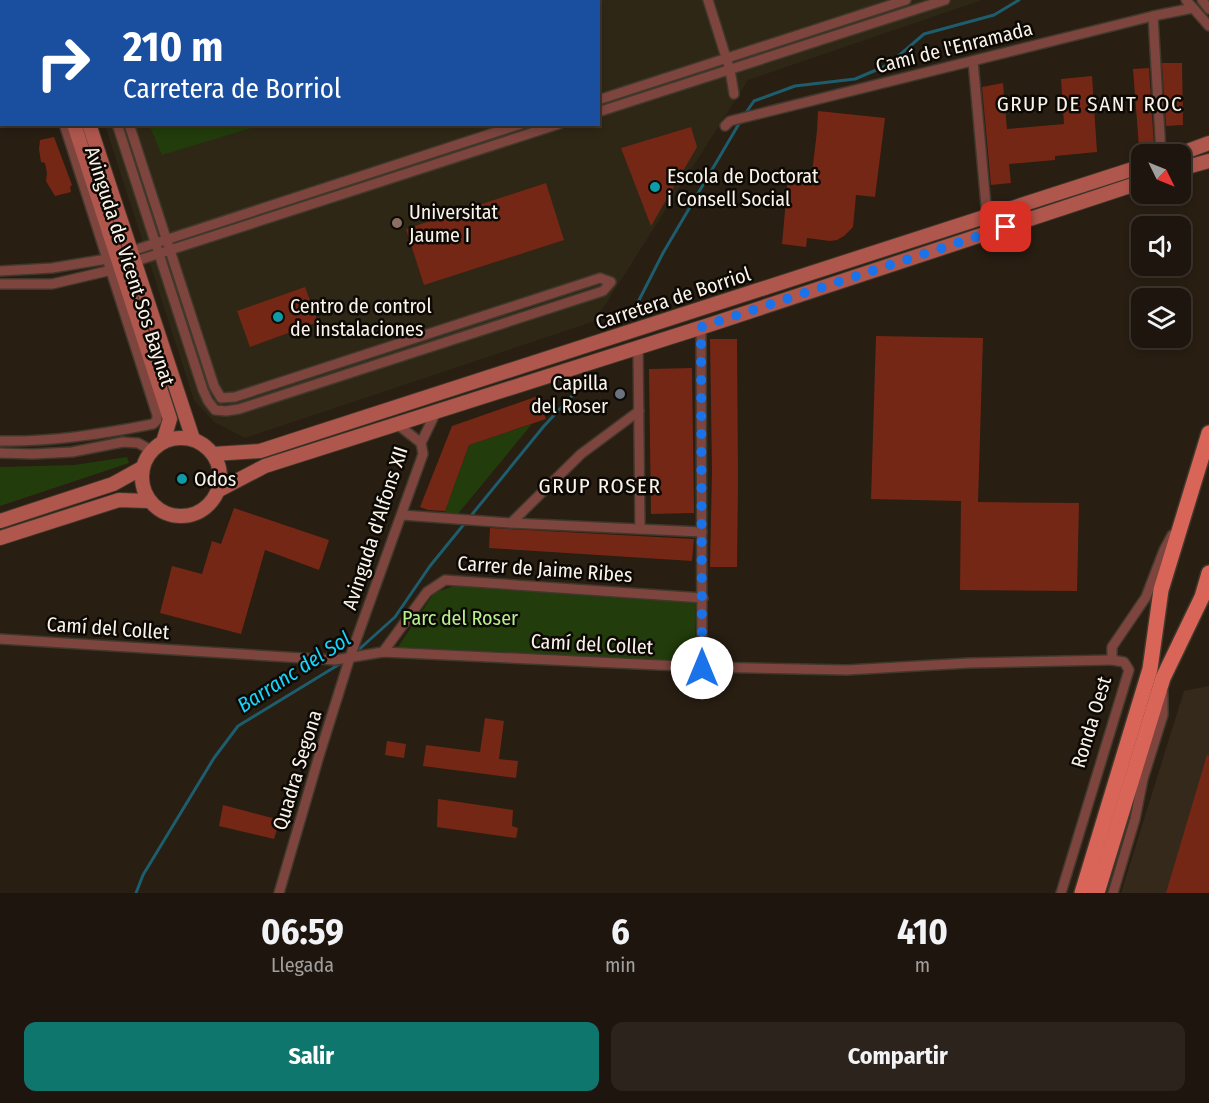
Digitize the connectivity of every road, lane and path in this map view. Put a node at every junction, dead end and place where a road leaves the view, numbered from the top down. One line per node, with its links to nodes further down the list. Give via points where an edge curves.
1 (708, 0): 8 (street)
2 (906, 0): 8 (street)
3 (945, 0): 10 (street)
4 (1186, 0): 5 (street)
5 (1193, 8): 6 (street, Camí de l'Enramada); 7 (street)
6 (1153, 16): 9 (street, Camí de l'Enramada); 23 (street)
7 (1209, 26)
8 (726, 58): 10 (street); 12 (street)
9 (973, 61): 21 (street, Camí de l'Enramada, via 730,121); 29 (street)
10 (730, 70): 11 (street); 13 (street)
11 (734, 94)
12 (600, 99)
13 (600, 111)
14 (65, 126): 34 (street, Avinguda de Vicent Sos Baynat)
15 (75, 126): 34 (main road, Avinguda de Vicent Sos Baynat)
16 (88, 126): 34 (main road, Avinguda de Vicent Sos Baynat)
17 (118, 126): 31 (street)
18 (130, 126): 30 (street)
19 (515, 126): 30 (street)
20 (553, 126): 32 (street)
21 (725, 126)
22 (1209, 143): 24 (main road)
23 (1160, 144)
24 (1191, 150)
25 (1209, 161): 26 (main road)
26 (1191, 166)
27 (1131, 170): 29 (main road, Carretera de Borriol)
28 (1131, 186): 37 (main road, Carretera de Borriol)
29 (987, 217): 48 (main road, Carretera de Borriol, via 260,451)
30 (166, 239): 31 (street); 32 (street)
31 (155, 243): 33 (street); 34 (street)
32 (170, 250): 33 (street); 33 (street, via 221,398 235,397 600,278 611,282 603,291 226,411 215,410 203,390)
33 (158, 254): 34 (street)
34 (120, 261): 35 (street); 36 (street, via 52,284); 43 (main road, Avinguda de Vicent Sos Baynat); 44 (street, Avinguda de Vicent Sos Baynat, via 157,420 153,424 71,438); 46 (main road, Avinguda de Vicent Sos Baynat, via 170,419)
35 (0, 271)
36 (0, 284)
37 (701, 327): 38 (main road, Carretera de Borriol); 59 (street)
38 (638, 347): 39 (street); 40 (main road, Carretera de Borriol)
39 (639, 411): 52 (street, via 581,454); 58 (street)
40 (436, 412): 41 (main road, Carretera de Borriol); 45 (street, Avinguda d'Alfons XII)
41 (397, 424): 45 (street, Avinguda d'Alfons XII); 50 (main road, Carretera de Borriol, via 265,466)
42 (1209, 433): 54 (main road, Ronda Oest)
43 (192, 439): 46 (main road, via 177,437); 48 (main road)
44 (0, 441)
45 (421, 443): 53 (street, Avinguda d'Alfons XII, via 423,454)
46 (157, 446): 47 (street, via 123,442 72,452); 49 (main road)
47 (0, 453)
48 (213, 454): 50 (main road, via 220,471)
49 (142, 468): 51 (main road, via 141,485); 55 (main road, via 113,484)
50 (219, 490): 51 (main road, via 207,508 187,517 165,514)
51 (148, 501): 60 (main road, via 119,500)
52 (531, 504): 56 (street); 57 (street)
53 (402, 515): 56 (street); 65 (street, Avinguda d'Alfons XII)
54 (1183, 518): 66 (street, Ronda Oest, via 1164,550 1146,597 1112,647); 71 (main road, Ronda Oest, via 1161,590 1150,669)
55 (0, 521)
56 (511, 523): 57 (street)
57 (527, 523): 58 (street)
58 (640, 529): 59 (street)
59 (702, 532): 62 (street)
60 (0, 538)
61 (1209, 573): 68 (main road, via 1202,597)
62 (703, 598): 64 (street, Carrer de Jaime Ribes, via 445,580 427,592); 67 (street)
63 (0, 639): 65 (street, Camí del Collet, via 334,660)
64 (382, 652): 65 (street, Camí del Collet); 67 (street, Camí del Collet)
65 (350, 657): 69 (street, Quadra Segona)
66 (1112, 660): 67 (street, Camí del Collet, via 847,670); 70 (street, Ronda Oest, via 1124,662 1129,670)
67 (702, 668)
68 (1163, 678): 72 (main road); 73 (street, via 1163,715)
69 (279, 893)
70 (1061, 893)
71 (1082, 893)
72 (1097, 893)
73 (1113, 893)

